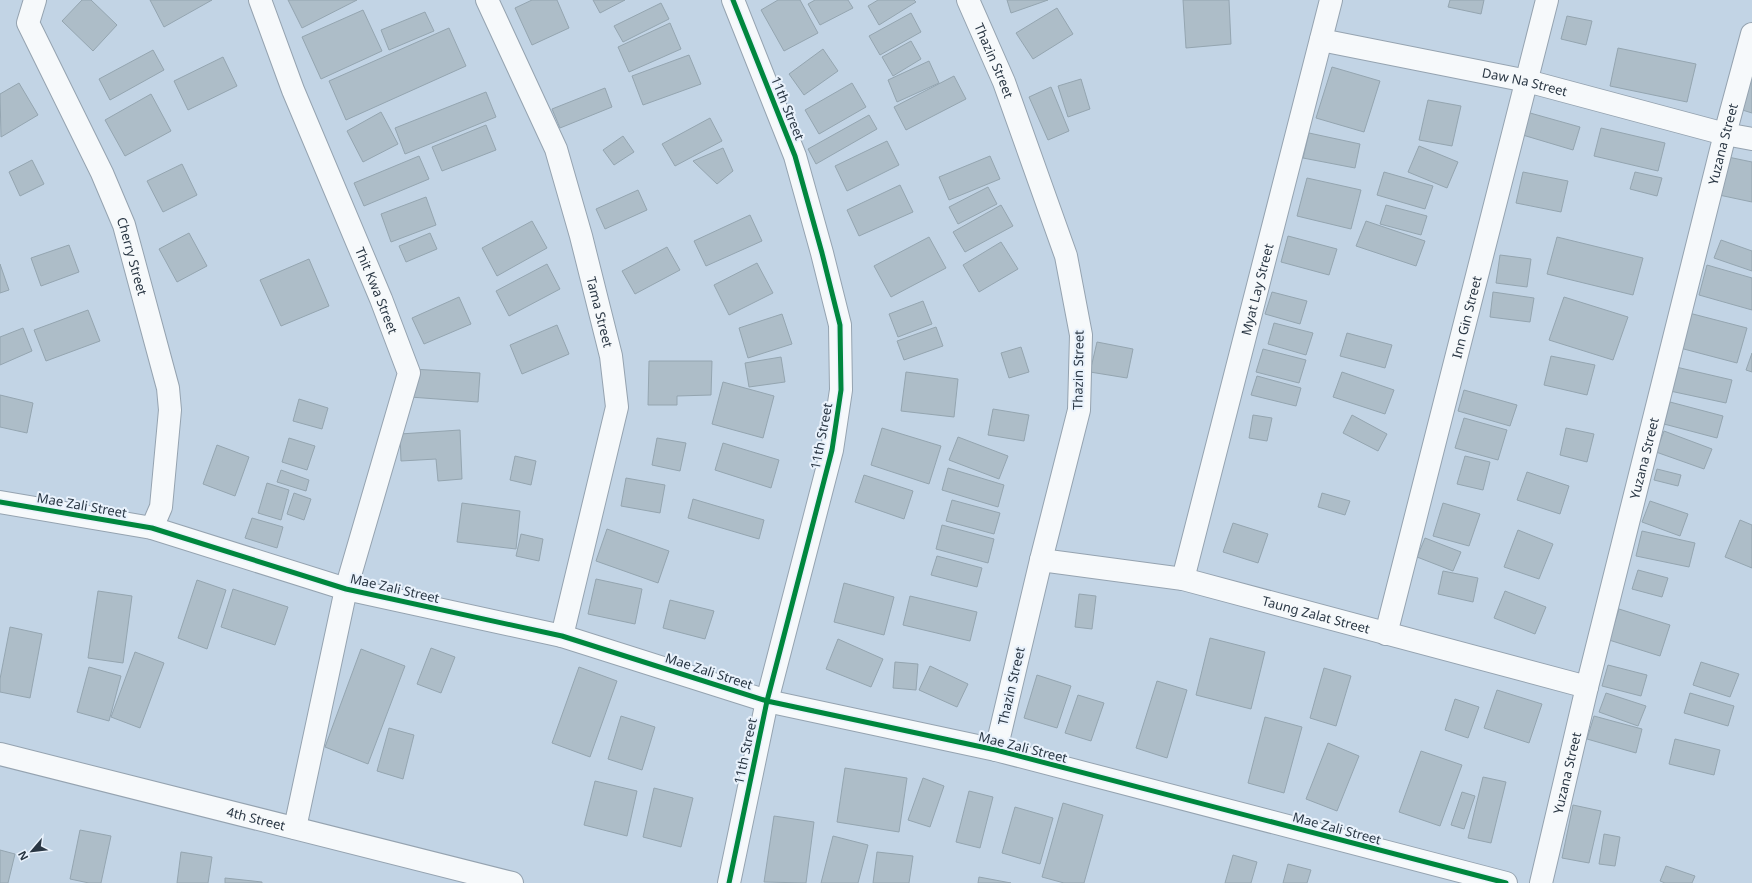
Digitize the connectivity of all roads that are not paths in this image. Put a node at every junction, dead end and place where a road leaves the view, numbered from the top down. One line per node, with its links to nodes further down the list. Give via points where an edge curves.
1 (35, 0): 14 (street, Cherry Street, via 28,23 102,173 124,225 168,388 170,410 161,506)
2 (260, 0): 17 (street, Thit Kwa Street, via 293,90 409,372)
3 (487, 0): 19 (street, Tama Street, via 556,149 611,356 617,407)
4 (733, 0): 21 (street, 11th Street, via 795,156 840,325 841,390 832,450)
5 (968, 0): 15 (street, Thazin Street, via 1004,82 1066,256 1081,335 1079,410)
6 (1331, 0): 9 (street, Myat Lay Street)
7 (1547, 0): 10 (street, Inn Gin Street)
8 (1752, 34): 11 (street, Yuzana Street)
9 (1321, 40): 10 (street, Daw Na Street); 16 (street, Myat Lay Street)
10 (1527, 81): 11 (street, Daw Na Street); 18 (street, Inn Gin Street)
11 (1725, 134): 12 (street, Daw Na Street); 20 (street, Yuzana Street)
12 (1752, 139)
13 (0, 502): 14 (street, Mae Zali Street)
14 (152, 528): 17 (street, Mae Zali Street)
15 (1041, 560): 16 (street, Taung Zalat Street); 22 (street, Thazin Street)
16 (1183, 579): 18 (street, Taung Zalat Street)
17 (346, 589): 19 (street, Mae Zali Street); 24 (street, Thit Kwa Street)
18 (1386, 634): 20 (street, Taung Zalat Street)
19 (562, 636): 21 (street, Mae Zali Street)
20 (1587, 687): 28 (street, Yuzana Street)
21 (767, 701): 22 (street, Mae Zali Street); 26 (street, 11th Street)
22 (996, 750): 27 (street, Mae Zali Street)
23 (0, 754): 24 (street, 4th Street)
24 (295, 828): 25 (street, 4th Street)
25 (512, 883)
26 (729, 883)
27 (1506, 883)
28 (1541, 883)

